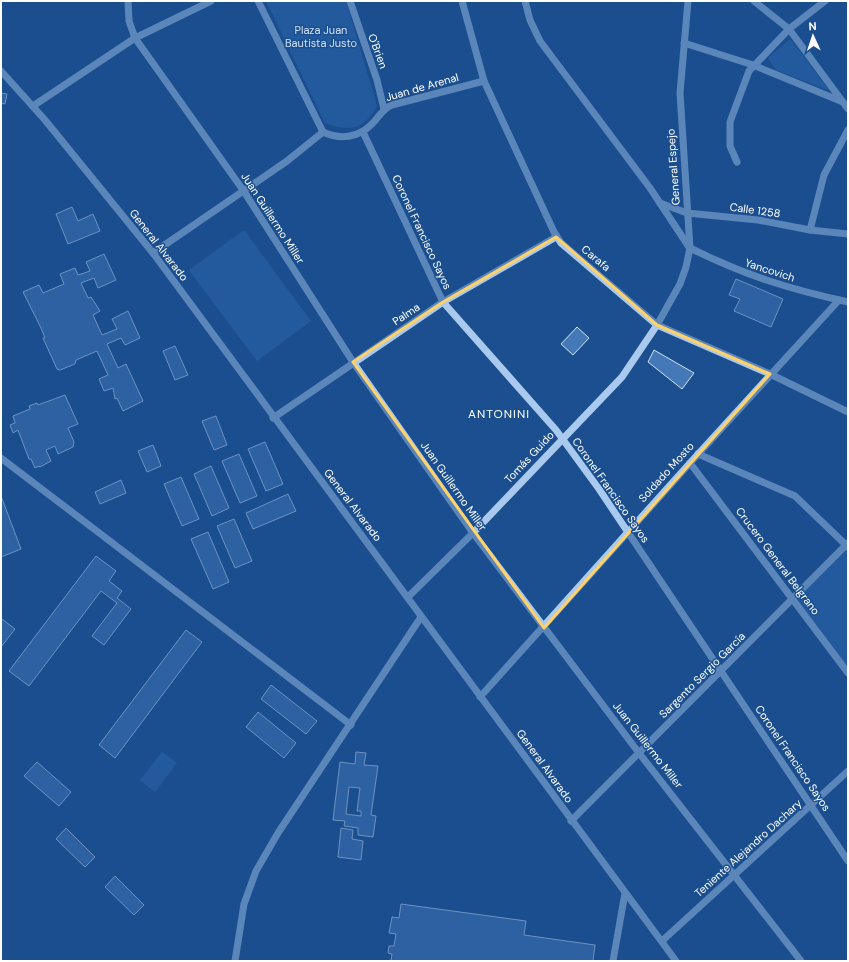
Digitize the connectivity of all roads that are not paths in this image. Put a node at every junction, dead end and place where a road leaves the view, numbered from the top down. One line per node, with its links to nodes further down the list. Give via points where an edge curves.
1 (128, 1): 11 (street, Juan Guillermo Miller, via 129,22)
2 (212, 1): 11 (street)
3 (258, 1): 21 (street)
4 (350, 1): 18 (street, O'Brien, via 377,80)
5 (462, 1): 15 (street, Carafa)
6 (525, 1): 25 (street, via 540,42)
7 (688, 1): 12 (street, General Espejo)
8 (754, 1): 10 (street)
9 (825, 1): 10 (street)
10 (789, 29): 13 (street); 16 (street)
11 (135, 38): 17 (street); 24 (street, Juan Guillermo Miller)
12 (684, 43): 13 (street); 26 (street, General Espejo, via 680,93)
13 (753, 65): 16 (street); 23 (street, via 730,122 730,146)
14 (1, 71): 17 (street, General Alvarado)
15 (484, 81): 18 (street, Juan de Arenal); 29 (street, Carafa)
16 (843, 102): 19 (street)
17 (33, 106): 31 (street, General Alvarado)
18 (384, 109): 22 (street, Juan de Arenal)
19 (848, 109)
20 (848, 130): 27 (street, via 824,175)
21 (322, 132): 22 (street, via 342,137); 24 (street, via 287,160)
22 (363, 132): 33 (street, Coronel Francisco Sayos)
23 (737, 162)
24 (242, 190): 31 (street); 36 (street, Juan Guillermo Miller)
25 (660, 203): 26 (street, Calle 1258); 30 (street)
26 (687, 213): 27 (street, Calle 1258, via 758,220); 30 (street, General Espejo)
27 (810, 230): 28 (street, Calle 1258)
28 (848, 234)
29 (556, 237): 33 (street, Palma); 35 (street, Carafa)
30 (690, 248): 32 (street, Yancovich, via 757,278); 35 (street, General Espejo, via 680,284)
31 (153, 253): 39 (street, General Alvarado)
32 (840, 300): 34 (street, Yancovich); 37 (street, Soldado Mosto)
33 (443, 302): 36 (street, Palma); 40 (street, Coronel Francisco Sayos)
34 (848, 302)
35 (657, 325): 37 (street, Carafa); 40 (street, Tomás Guido, via 622,377)
36 (353, 362): 39 (street, Palma); 45 (street, Juan Guillermo Miller)
37 (770, 374): 38 (street, Carafa); 41 (street, Soldado Mosto)
38 (848, 412)
39 (273, 418): 47 (street, General Alvarado)
40 (562, 438): 44 (street, Coronel Francisco Sayos); 45 (street, Tomás Guido)
41 (698, 454): 43 (street, Soldado Mosto); 46 (street, via 795,496)
42 (1, 458): 54 (street)
43 (690, 462): 44 (street, Soldado Mosto); 48 (street, Crucero General Belgrano)
44 (628, 531): 50 (street, Soldado Mosto); 51 (street, Coronel Francisco Sayos)
45 (473, 533): 47 (street, Tomás Guido); 50 (street, Juan Guillermo Miller)
46 (847, 545): 48 (street, Sargento Sergio García)
47 (408, 597): 49 (street, General Alvarado)
48 (793, 599): 51 (street, Sargento Sergio García); 52 (street, Crucero General Belgrano)
49 (421, 617): 53 (street, General Alvarado); 54 (street)
50 (544, 628): 53 (street, Soldado Mosto); 55 (street, Juan Guillermo Miller)
51 (720, 672): 55 (street, Sargento Sergio García); 57 (street, Coronel Francisco Sayos)
52 (848, 673)
53 (480, 697): 58 (street, General Alvarado)
54 (351, 725): 63 (street, via 278,833 252,879 244,904)
55 (639, 753): 58 (street, Sargento Sergio García); 60 (street, Juan Guillermo Miller)
56 (848, 771): 57 (street, Teniente Alejandro Dachary)
57 (812, 805): 59 (street, Coronel Francisco Sayos); 60 (street, Teniente Alejandro Dachary)
58 (571, 821): 61 (street, General Alvarado)
59 (848, 861)
60 (734, 875): 62 (street, Teniente Alejandro Dachary); 66 (street, Juan Guillermo Miller)
61 (625, 893): 62 (street, General Alvarado); 64 (street)
62 (662, 941): 65 (street, General Alvarado)
63 (235, 961)
64 (614, 961)
65 (676, 961)
66 (801, 961)

